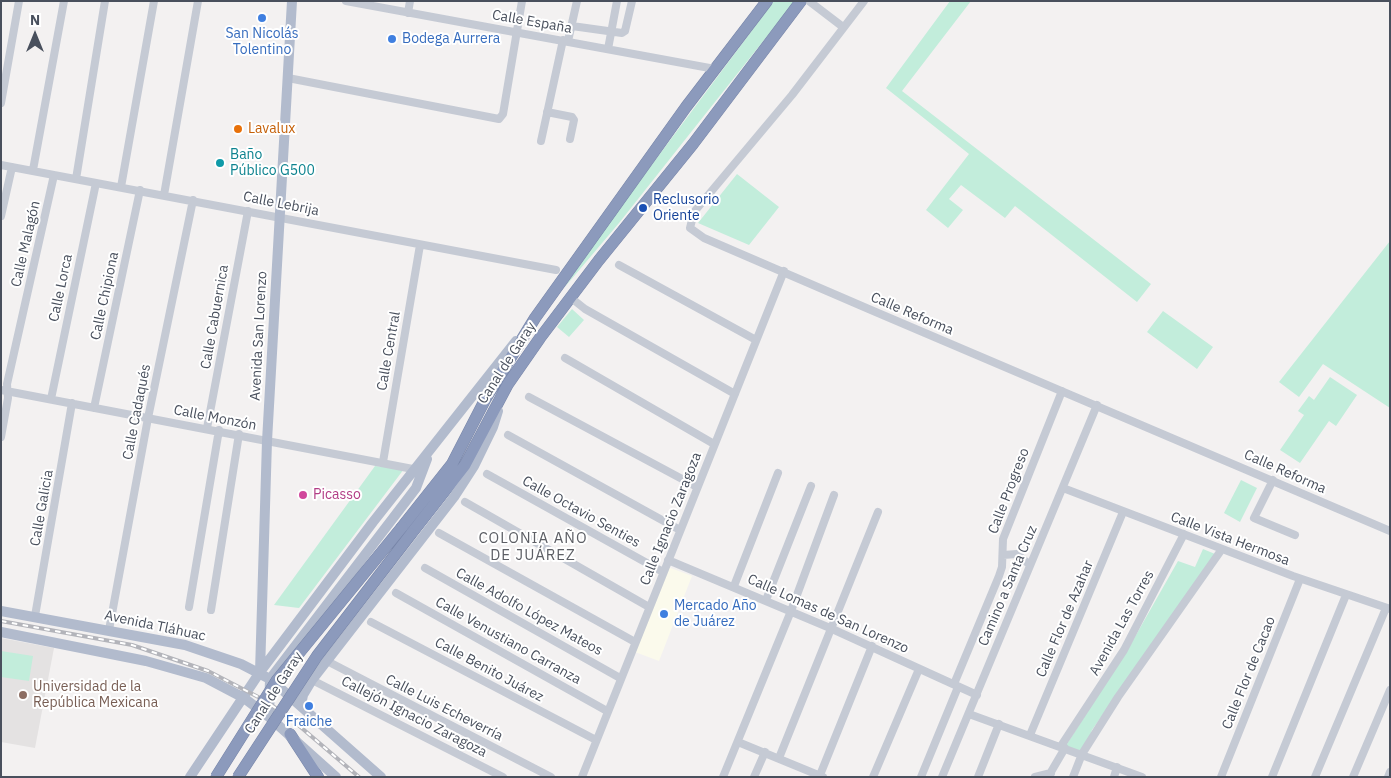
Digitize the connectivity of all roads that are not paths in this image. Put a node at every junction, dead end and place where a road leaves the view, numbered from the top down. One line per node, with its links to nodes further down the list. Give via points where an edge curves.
1 (18, 1): 26 (street)
2 (64, 1): 32 (street)
3 (105, 1): 34 (street)
4 (154, 1): 36 (street)
5 (198, 1): 38 (street)
6 (292, 1): 25 (main road, Avenida San Lorenzo)
7 (346, 1): 17 (street, Calle España)
8 (410, 1): 17 (street)
9 (522, 1): 20 (street)
10 (577, 1): 18 (street)
11 (617, 1): 21 (street)
12 (632, 1): 21 (street, via 626,31)
13 (767, 1): 24 (highway, Canal de Garay)
14 (801, 1): 47 (highway, Canal de Garay, via 693,144)
15 (809, 1): 19 (street)
16 (862, 2): 19 (street, Calle Reforma)
17 (408, 13): 20 (street, Calle España)
18 (572, 26): 21 (street); 22 (street)
19 (843, 27): 46 (street, Calle Reforma, via 792,95 694,212 691,220 690,228 704,238)
20 (516, 32): 22 (street, Calle España); 25 (street, via 500,119)
21 (610, 32): 23 (street)
22 (565, 41): 23 (street, Calle España); 27 (street)
23 (608, 49): 24 (street, Calle España)
24 (715, 69): 48 (highway, Canal de Garay)
25 (288, 78): 42 (main road, Avenida San Lorenzo)
26 (1, 103)
27 (547, 112): 28 (street, via 572,117); 29 (street)
28 (570, 139)
29 (541, 141)
30 (1, 165): 31 (street, Calle Lebrija)
31 (12, 167): 32 (street, Calle Lebrija); 41 (street)
32 (33, 170): 33 (street, Calle Lebrija)
33 (54, 175): 34 (street, Calle Lebrija); 52 (street, Calle Malagón)
34 (76, 179): 35 (street, Calle Lebrija)
35 (96, 183): 36 (street, Calle Lebrija); 56 (street, Calle Lorca)
36 (121, 187): 37 (street, Calle Lebrija)
37 (140, 190): 38 (street, Calle Lebrija); 59 (street, Calle Chipiona)
38 (164, 195): 39 (street, Calle Lebrija)
39 (193, 200): 40 (street, Calle Lebrija); 60 (street, Calle Cadaqués)
40 (248, 211): 42 (street, Calle Lebrija); 61 (street, Calle Cabuernica)
41 (1, 216)
42 (279, 216): 43 (street, Calle Lebrija); 66 (main road, Avenida San Lorenzo)
43 (420, 245): 45 (street, Calle Lebrija); 68 (street, Calle Central)
44 (619, 265): 49 (street)
45 (556, 270)
46 (784, 271): 49 (street, Calle Ignacio Zaragoza); 51 (street, Calle Reforma)
47 (570, 297): 53 (highway, Canal de Garay); 54 (street, via 585,309)
48 (535, 318): 69 (main road, Canal de Garay, via 430,451); 81 (highway, Canal de Garay, via 486,398 452,464)
49 (756, 340): 54 (street, Calle Ignacio Zaragoza)
50 (565, 358): 67 (street)
51 (1062, 390): 58 (street, Calle Reforma); 87 (street, Calle Progreso, via 1003,539)
52 (4, 391): 56 (street, Calle Monzón); 65 (street, Calle Malagón, via 8,398)
53 (503, 393): 81 (highway, Canal de Garay, via 464,465); 111 (main road, via 492,428 459,489)
54 (735, 394): 67 (street, Calle Ignacio Zaragoza)
55 (529, 397): 74 (street)
56 (51, 399): 57 (street, Calle Monzón)
57 (72, 403): 59 (street, Calle Monzón); 103 (street, Calle Galicia)
58 (1097, 405): 72 (street, Calle Reforma); 75 (street, Camino a Santa Cruz)
59 (94, 408): 60 (street, Calle Monzón)
60 (148, 418): 61 (street, Calle Monzón); 106 (street, Calle Cadaqués)
61 (207, 428): 62 (street, Calle Monzón)
62 (219, 430): 63 (street, Calle Monzón); 98 (street)
63 (239, 434): 66 (street, Calle Monzón); 100 (street)
64 (508, 435): 80 (street)
65 (1, 437)
66 (267, 441): 68 (street, Calle Monzón); 113 (main road, Avenida San Lorenzo)
67 (714, 444): 74 (street, Calle Ignacio Zaragoza)
68 (383, 462): 69 (street, Calle Monzón)
69 (419, 470): 108 (main road, via 416,488); 113 (main road, Canal de Garay, via 372,522)
70 (778, 473): 93 (street)
71 (487, 474): 91 (street, Calle Octavio Senties)
72 (1273, 480): 82 (street, Calle Reforma); 85 (street, via 1254,518)
73 (811, 486): 96 (street)
74 (697, 487): 80 (street, Calle Ignacio Zaragoza)
75 (1063, 488): 79 (street, Calle Vista Hermosa); 89 (street, Camino a Santa Cruz)
76 (834, 495): 102 (street)
77 (464, 502): 97 (street)
78 (878, 512): 105 (street)
79 (1123, 512): 84 (street, Calle Vista Hermosa); 127 (street, Calle Flor de Azahar)
80 (680, 530): 88 (street, Calle Ignacio Zaragoza)
81 (407, 531): 141 (highway, Canal de Garay, bridge, via 277,680); 142 (highway, Canal de Garay, bridge, via 316,656)
82 (1390, 531)
83 (439, 533): 109 (street)
84 (1184, 534): 86 (street, Calle Vista Hermosa); 130 (street, Avenida Las Torres, via 1124,650)
85 (1295, 535)
86 (1222, 549): 92 (street, Calle Vista Hermosa); 132 (street)
87 (1003, 555): 89 (street, via 1017,554); 117 (street, Calle Progreso, via 999,576)
88 (668, 560): 91 (street, Calle Ignacio Zaragoza); 93 (street, Calle Lomas de San Lorenzo)
89 (1030, 565): 119 (street, Camino a Santa Cruz)
90 (425, 568): 114 (street, Calle Adolfo López Mateos)
91 (663, 572): 97 (street, Calle Ignacio Zaragoza)
92 (1300, 579): 95 (street, Calle Vista Hermosa); 158 (street, Calle Flor de Cacao)
93 (734, 586): 96 (street, Calle Lomas de San Lorenzo)
94 (396, 593): 122 (street, Calle Venustiano Carranza)
95 (1346, 594): 99 (street, Calle Vista Hermosa); 159 (street)
96 (766, 600): 102 (street, Calle Lomas de San Lorenzo)
97 (649, 606): 109 (street, Calle Ignacio Zaragoza)
98 (189, 607)
99 (1388, 608): 160 (street)
100 (211, 610)
101 (1, 611): 103 (main road, Avenida Tláhuac)
102 (791, 611): 105 (street, Calle Lomas de San Lorenzo); 129 (street)
103 (35, 616): 106 (main road, Avenida Tláhuac)
104 (371, 622): 128 (street, Calle Benito Juárez)
105 (830, 628): 110 (street, Calle Lomas de San Lorenzo); 133 (street)
106 (109, 630): 113 (main road, Avenida Tláhuac, via 185,645)
107 (1, 632): 120 (main road, via 179,670 206,678)
108 (306, 632): 111 (main road, via 309,650); 115 (main road)
109 (635, 642): 114 (street, Calle Ignacio Zaragoza)
110 (872, 646): 112 (street, Calle Lomas de San Lorenzo); 138 (street)
111 (329, 658): 116 (main road); 147 (street, Calle Luis Echeverría)
112 (920, 669): 117 (street, Calle Lomas de San Lorenzo); 151 (street)
113 (260, 672): 115 (main road, Avenida Tláhuac); 120 (main road, Canal de Garay)
114 (620, 678): 122 (street, Calle Ignacio Zaragoza)
115 (270, 679): 121 (main road, Avenida Tláhuac); 124 (main road)
116 (312, 680): 121 (main road); 146 (street, Callejón Ignacio Zaragoza)
117 (956, 686): 119 (street, Calle Lomas de San Lorenzo); 152 (street, Calle Progreso)
118 (1390, 690): 161 (street)
119 (977, 695): 123 (street, Camino a Santa Cruz)
120 (244, 698): 124 (main road); 140 (main road, Canal de Garay)
121 (301, 705): 145 (main road, Avenida Tláhuac)
122 (607, 711): 128 (street, Calle Ignacio Zaragoza)
123 (969, 714): 125 (street); 153 (street, Camino a Santa Cruz)
124 (270, 717): 126 (main road)
125 (999, 724): 127 (street); 154 (street)
126 (290, 734): 143 (highway); 144 (main road)
127 (1030, 735): 130 (street)
128 (596, 740): 148 (street, Calle Ignacio Zaragoza)
129 (738, 742): 131 (street); 149 (street)
130 (1063, 747): 132 (street); 137 (street, Avenida Las Torres)
131 (765, 752): 133 (street); 150 (street)
132 (1082, 754): 134 (street); 156 (street)
133 (779, 758): 136 (street)
134 (1118, 767): 139 (street); 157 (street)
135 (1390, 772): 162 (street)
136 (807, 774): 138 (street)
137 (1050, 775): 155 (street, Avenida Las Torres)
138 (822, 776)
139 (1138, 776)
140 (190, 777)
141 (216, 777)
142 (238, 777)
143 (318, 777)
144 (336, 777)
145 (381, 777)
146 (503, 777)
147 (551, 777)
148 (582, 777)
149 (723, 777)
150 (754, 777)
151 (873, 777)
152 (921, 777)
153 (942, 777)
154 (978, 777)
155 (1035, 777)
156 (1073, 777)
157 (1114, 777)
158 (1221, 777)
159 (1272, 777)
160 (1315, 777)
161 (1353, 777)
162 (1388, 777)

